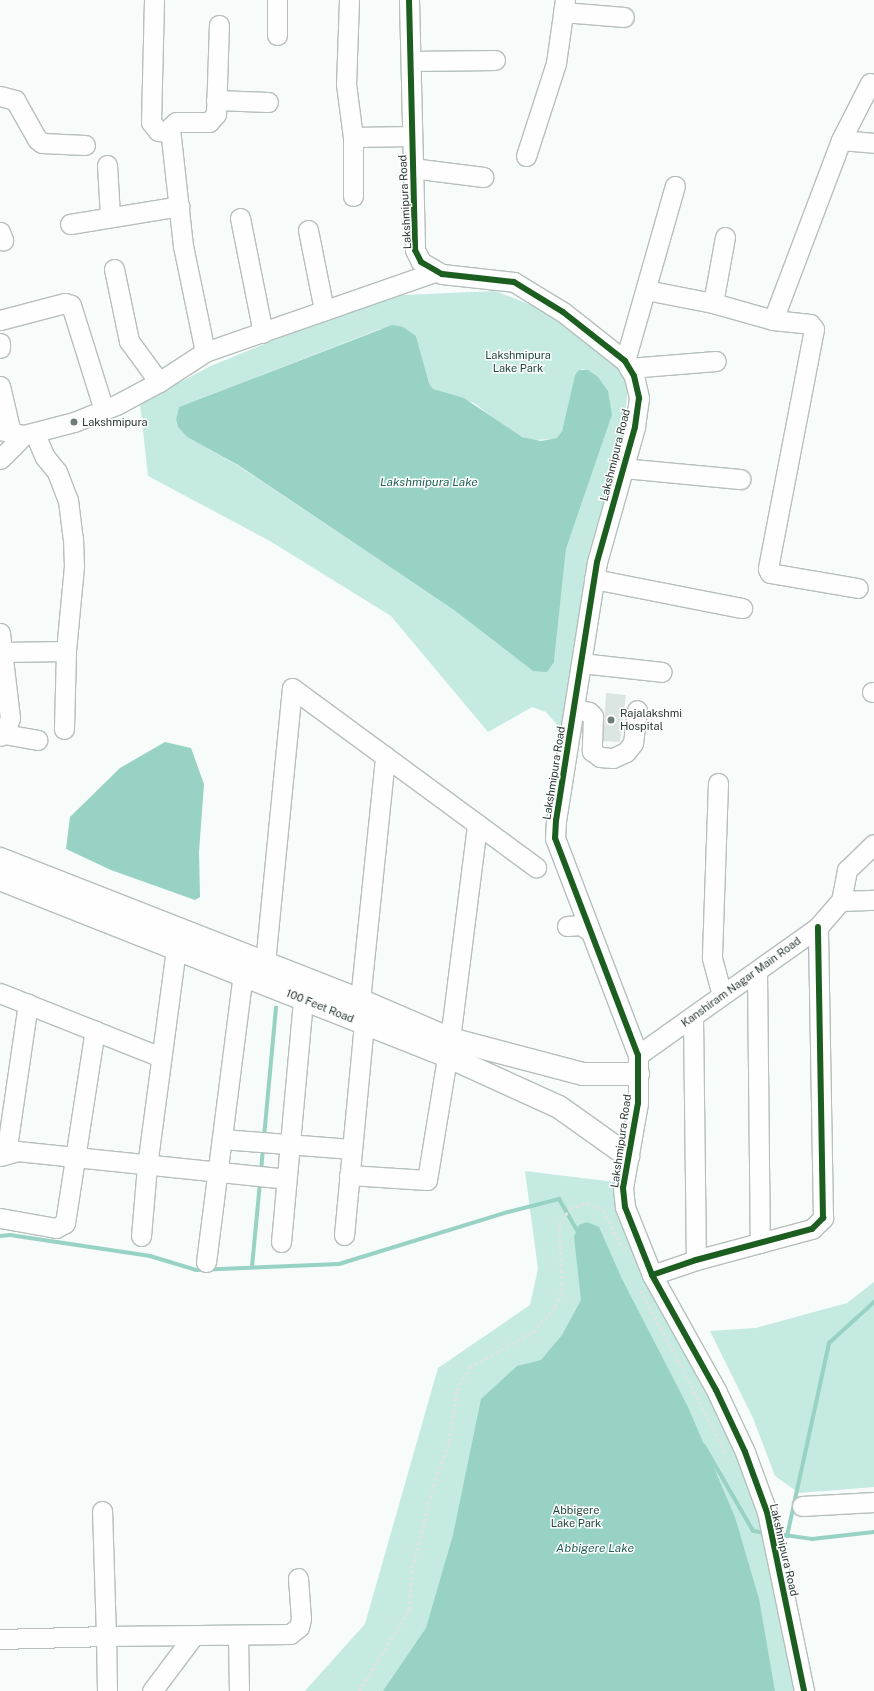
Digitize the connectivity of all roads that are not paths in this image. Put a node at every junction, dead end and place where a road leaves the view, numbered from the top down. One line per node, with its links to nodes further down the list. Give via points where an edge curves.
1 (154, 0): 15 (street, via 151,122 158,131)
2 (277, 0): 8 (street)
3 (349, 0): 17 (street, via 346,84)
4 (409, 0): 10 (street, Lakshmipura Road)
5 (564, 6): 6 (street); 21 (street, via 556,63)
6 (624, 17)
7 (219, 25): 13 (street)
8 (277, 35)
9 (495, 60): 10 (street)
10 (411, 61): 16 (street, Lakshmipura Road)
11 (870, 83): 18 (street)
12 (0, 96): 20 (street, via 15,100 37,139 42,143)
13 (216, 100): 14 (street); 15 (street, via 216,114 212,120 176,122 170,125)
14 (268, 102)
15 (170, 132): 27 (street)
16 (412, 136): 17 (street); 23 (street, Lakshmipura Road)
17 (353, 137): 26 (street)
18 (841, 140): 19 (street); 39 (street)
19 (874, 143)
20 (85, 145)
21 (526, 156)
22 (107, 165): 28 (street)
23 (412, 168): 24 (street); 34 (street, Lakshmipura Road, via 415,250 421,262)
24 (483, 177)
25 (675, 186): 35 (street)
26 (353, 196)
27 (180, 206): 28 (street); 43 (street, via 183,246)
28 (110, 216): 30 (street)
29 (240, 218): 40 (street)
30 (70, 224)
31 (308, 230): 37 (street)
32 (725, 237): 36 (street)
33 (114, 270): 46 (street, via 131,346)
34 (435, 272): 37 (street); 45 (street, Lakshmipura Road, via 514,282 563,312)
35 (646, 290): 36 (street); 45 (street)
36 (713, 303): 39 (street)
37 (324, 310): 40 (street)
38 (0, 320): 48 (street, via 65,303 71,305)
39 (773, 320): 54 (street, via 810,324 814,329 768,569 770,573)
40 (263, 333): 43 (street)
41 (0, 343): 42 (street)
42 (0, 348)
43 (205, 352): 46 (street)
44 (716, 361): 45 (street)
45 (627, 364): 51 (street, Lakshmipura Road, via 634,376 639,398 635,426)
46 (159, 382): 48 (street)
47 (0, 386): 49 (street)
48 (104, 410): 49 (street)
49 (17, 433): 50 (street); 57 (street, via 45,457 57,472 65,493 74,538)
50 (0, 459)
51 (623, 468): 52 (street); 53 (street, Lakshmipura Road)
52 (740, 479)
53 (594, 579): 55 (street); 59 (street, Lakshmipura Road)
54 (858, 588)
55 (742, 608)
56 (0, 634): 58 (street)
57 (66, 651): 58 (street); 63 (street)
58 (2, 652): 64 (street, via 10,718)
59 (581, 663): 60 (street); 61 (street, Lakshmipura Road)
60 (662, 672)
61 (574, 709): 62 (street, via 589,712 593,716 592,751 600,757 613,758 626,752 633,743); 77 (street, Lakshmipura Road, via 555,838)
62 (637, 710)
63 (64, 729)
64 (2, 735): 65 (street)
65 (36, 740)
66 (385, 756): 68 (street); 79 (street, via 292,688); 85 (street)
67 (718, 783): 83 (street, via 712,958)
68 (477, 824): 71 (street); 90 (street)
69 (874, 844): 74 (street, via 847,870)
70 (0, 858): 79 (main road, 100 Feet Road)
71 (536, 867)
72 (0, 879): 78 (main road, 100 Feet Road)
73 (874, 900): 74 (street)
74 (841, 901): 76 (street, Kanshiram Nagar Main Road)
75 (567, 926): 77 (street, via 581,925)
76 (818, 927): 80 (street, Kanshiram Nagar Main Road); 107 (street, via 823,1218 812,1229)
77 (591, 932): 92 (street, Lakshmipura Road)
78 (176, 949): 81 (main road, 100 Feet Road); 91 (street)
79 (265, 963): 85 (main road, 100 Feet Road)
80 (757, 972): 83 (street, Kanshiram Nagar Main Road); 107 (street)
81 (243, 975): 84 (main road, 100 Feet Road); 93 (street)
82 (0, 993): 86 (street)
83 (722, 995): 87 (street, Kanshiram Nagar Main Road)
84 (303, 999): 88 (main road, 100 Feet Road); 94 (street)
85 (360, 1000): 90 (main road, 100 Feet Road)
86 (28, 1004): 89 (street); 96 (street)
87 (694, 1017): 92 (street, Kanshiram Nagar Main Road); 108 (street)
88 (364, 1023): 90 (main road, 100 Feet Road); 95 (street)
89 (95, 1030): 91 (street); 98 (street)
90 (448, 1048): 92 (main road, 100 Feet Road, via 583,1074); 97 (main road, 100 Feet Road, via 559,1107); 101 (street, via 427,1180)
91 (161, 1056): 99 (street)
92 (638, 1064): 97 (street, Lakshmipura Road, via 638,1103)
93 (222, 1139): 94 (street); 100 (street)
94 (290, 1144): 95 (street); 102 (street)
95 (352, 1149): 101 (street)
96 (3, 1155): 98 (street, via 17,1151)
97 (628, 1156): 110 (street, Lakshmipura Road, via 622,1188)
98 (76, 1157): 99 (street); 103 (street, via 63,1226 56,1228)
99 (147, 1166): 100 (street); 105 (street)
100 (218, 1173): 102 (street); 109 (street)
101 (349, 1175): 104 (street)
102 (286, 1179): 106 (street)
103 (0, 1218)
104 (344, 1234)
105 (141, 1236)
106 (281, 1242)
107 (760, 1243): 108 (street)
108 (696, 1260): 110 (street)
109 (206, 1262)
110 (645, 1280): 122 (street, Lakshmipura Road, via 716,1390 745,1452 767,1512)
111 (874, 1502): 112 (street)
112 (802, 1506)
113 (102, 1511): 117 (street)
114 (298, 1578): 116 (street, via 301,1619 294,1632)
115 (194, 1635): 116 (street); 117 (street); 120 (street)
116 (238, 1635): 121 (street)
117 (106, 1636): 118 (street); 119 (street)
118 (0, 1638)
119 (107, 1691)
120 (152, 1691)
121 (239, 1691)
122 (804, 1691)

